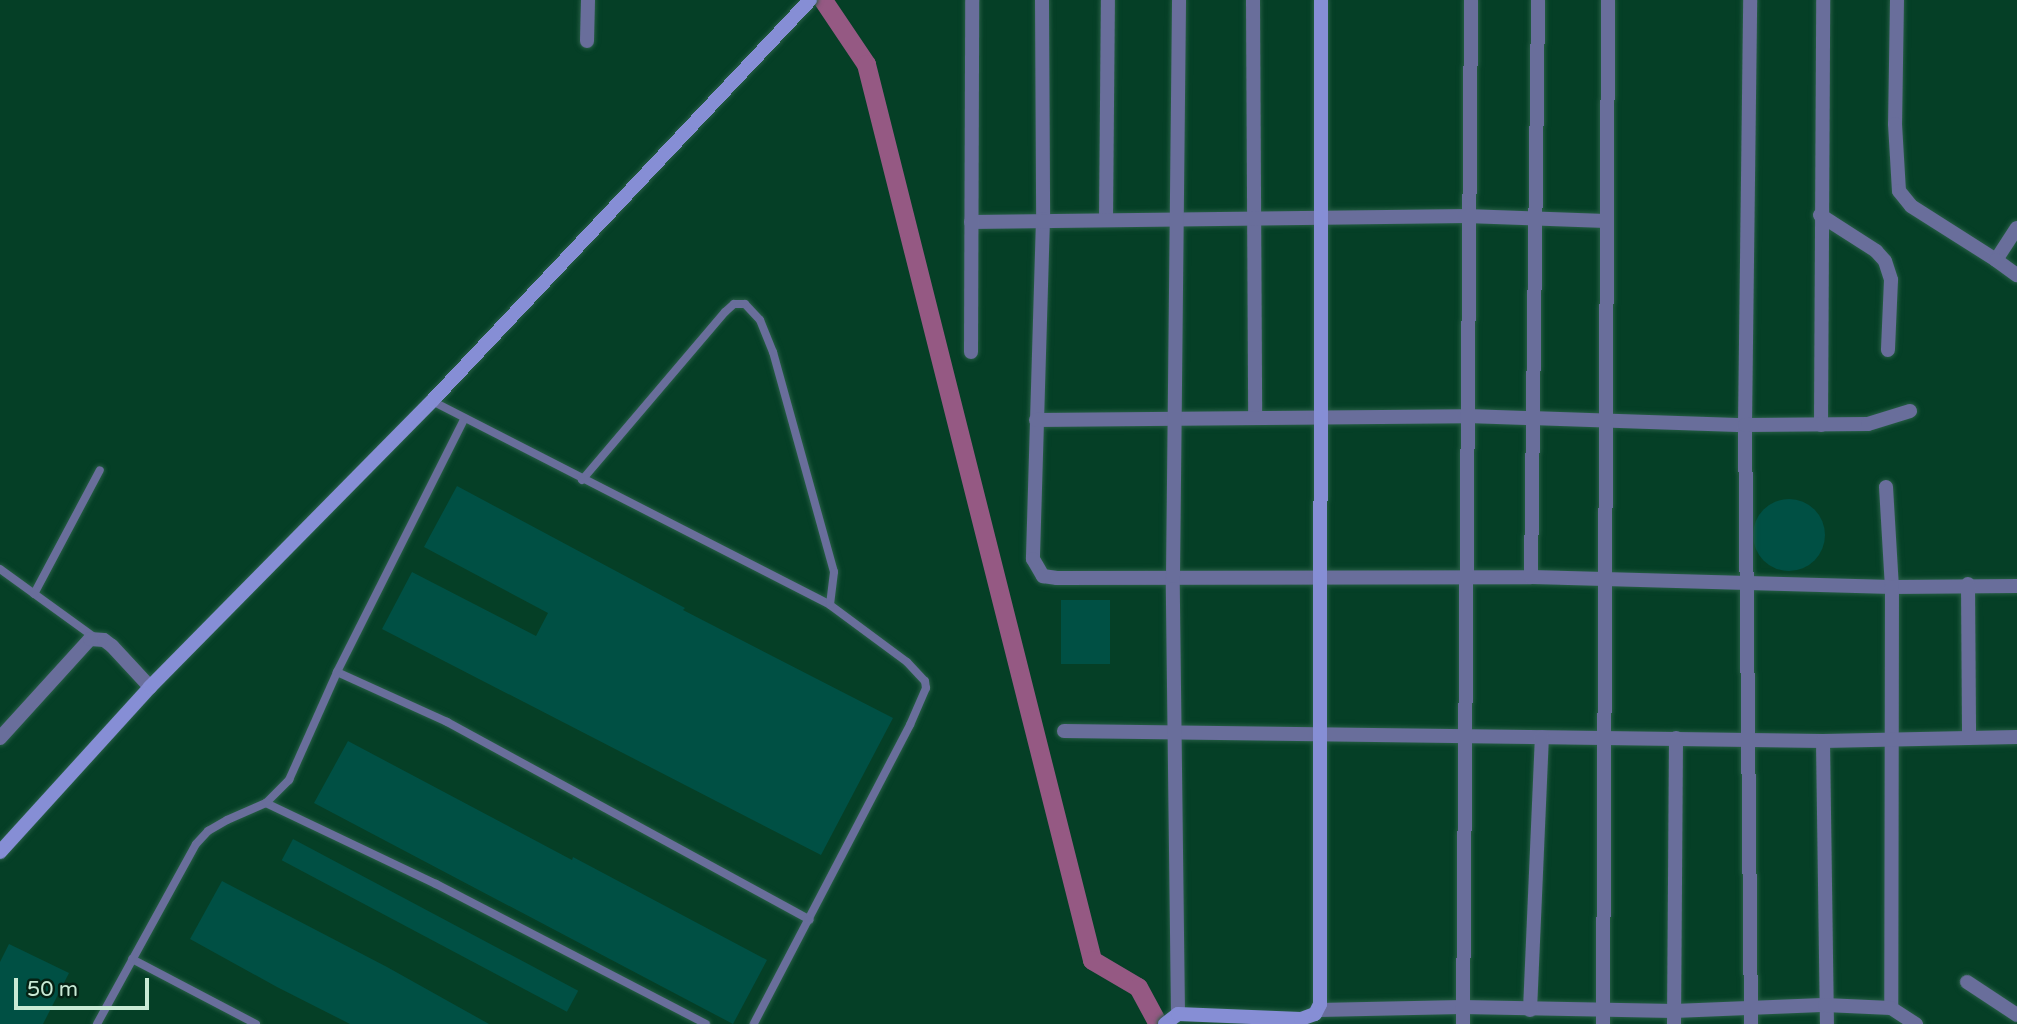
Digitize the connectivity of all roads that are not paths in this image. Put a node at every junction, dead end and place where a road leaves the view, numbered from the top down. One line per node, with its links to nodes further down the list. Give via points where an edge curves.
1 (588, 0): 15 (street)
2 (972, 0): 25 (street)
3 (1042, 0): 22 (street)
4 (1108, 0): 23 (street)
5 (1179, 0): 20 (street)
6 (1253, 0): 17 (street)
7 (1321, 0): 19 (main road)
8 (1471, 0): 18 (street)
9 (1538, 0): 21 (street)
10 (1608, 0): 24 (street)
11 (1750, 0): 41 (street)
12 (1823, 0): 16 (street)
13 (1897, 0): 27 (street, via 1899,191 1911,206)
14 (806, 4): 31 (main road)
15 (587, 41)
16 (1820, 215): 29 (street, via 1885,261 1891,280); 42 (street)
17 (1254, 216): 19 (street); 20 (street); 35 (street)
18 (1469, 216): 19 (street); 21 (street); 33 (street)
19 (1321, 217): 37 (main road)
20 (1176, 218): 23 (street); 34 (street)
21 (1536, 218): 24 (street); 38 (street)
22 (1042, 219): 23 (street); 25 (street); 39 (street)
23 (1106, 219)
24 (1606, 221): 40 (street)
25 (971, 222): 30 (street)
26 (2017, 228): 27 (street)
27 (1996, 260): 28 (street)
28 (2017, 275)
29 (1888, 350)
30 (971, 352)
31 (432, 401): 36 (lane); 60 (main road)
32 (1910, 411): 42 (street, via 1877,423)
33 (1467, 416): 37 (street); 38 (street); 48 (street)
34 (1174, 417): 35 (street); 39 (street); 47 (street)
35 (1255, 417): 37 (street)
36 (465, 418): 44 (lane); 59 (lane)
37 (1321, 418): 50 (main road)
38 (1534, 418): 40 (street); 49 (street)
39 (1036, 420): 47 (street, via 1033,559 1037,571 1057,578)
40 (1605, 421): 41 (street); 51 (street)
41 (1745, 425): 42 (street); 52 (street)
42 (1821, 425)
43 (100, 470): 56 (lane)
44 (583, 480): 57 (lane); 57 (lane, via 729,308 745,304 760,320 773,352 834,572)
45 (1886, 487): 55 (street)
46 (0, 569): 56 (lane)
47 (1173, 576): 50 (street); 62 (street)
48 (1467, 577): 49 (street); 50 (street); 64 (street)
49 (1531, 577): 51 (street)
50 (1321, 578): 63 (main road)
51 (1606, 578): 52 (street); 68 (street)
52 (1748, 581): 55 (street); 71 (street)
53 (1968, 584): 54 (street); 55 (street); 70 (street)
54 (2017, 586)
55 (1892, 587): 72 (street)
56 (34, 594): 58 (lane)
57 (830, 605): 76 (lane, via 908,662 926,688)
58 (96, 638): 60 (street, via 117,650); 67 (street, via 84,643)
59 (337, 672): 74 (lane, via 289,780); 76 (lane, via 447,722)
60 (150, 687): 75 (main road)
61 (1064, 731): 62 (street)
62 (1175, 732): 63 (street); 83 (street)
63 (1320, 732): 64 (street); 85 (main road)
64 (1464, 736): 65 (street); 80 (street)
65 (1542, 737): 68 (street); 82 (street)
66 (2017, 737): 70 (street)
67 (0, 738)
68 (1602, 738): 69 (street); 87 (street)
69 (1675, 738): 71 (street); 88 (street)
70 (1969, 738): 72 (street)
71 (1749, 739): 73 (street); 86 (street)
72 (1894, 740): 73 (street); 81 (street)
73 (1823, 741): 79 (street)
74 (267, 803): 77 (lane, via 218,826 196,844); 91 (lane, via 436,884)
75 (0, 852)
76 (810, 920): 92 (lane)
77 (132, 959): 89 (lane); 90 (lane)
78 (1967, 982): 84 (street)
79 (1825, 1005): 81 (street); 86 (street); 95 (street)
80 (1462, 1007): 82 (street); 85 (street); 94 (street)
81 (1891, 1008): 96 (street)
82 (1530, 1010): 87 (street)
83 (1178, 1014): 85 (main road); 93 (main road)
84 (2017, 1015)
85 (1317, 1016)
86 (1751, 1017): 88 (street)
87 (1603, 1018): 88 (street)
88 (1674, 1018)
89 (97, 1024)
90 (256, 1024)
91 (705, 1024)
92 (754, 1024)
93 (1165, 1024)
94 (1463, 1024)
95 (1827, 1024)
96 (1916, 1024)

